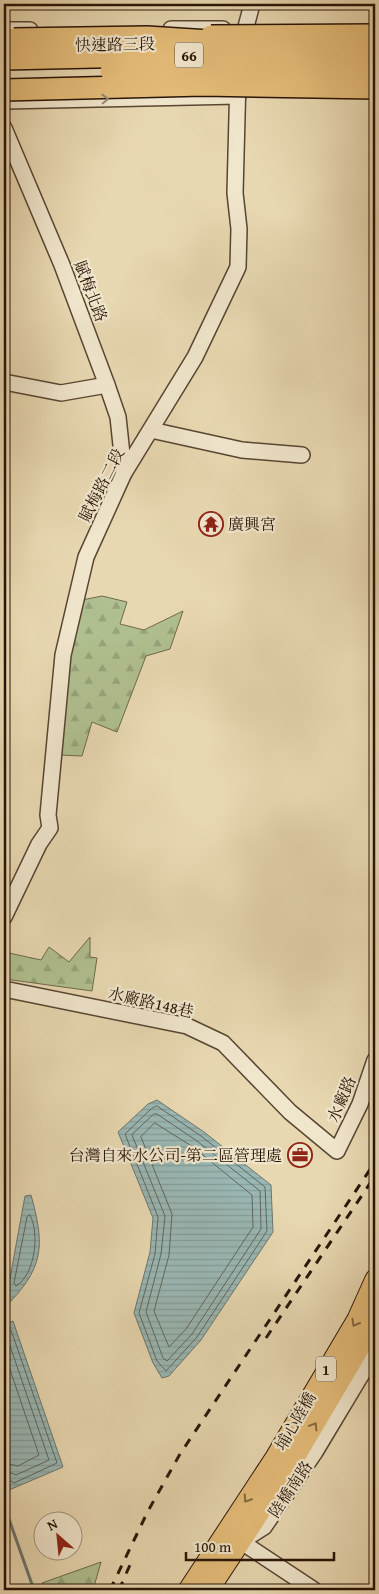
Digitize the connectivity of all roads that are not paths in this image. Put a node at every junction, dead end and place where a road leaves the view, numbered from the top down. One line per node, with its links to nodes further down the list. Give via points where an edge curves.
1 (252, 4): 2 (street)
2 (245, 35): 5 (main road, 快速路三段 / 66); 6 (main road, 快速路三段 / 66)
3 (375, 35): 4 (highway, bridge)
4 (147, 37): 5 (highway, bridge); 7 (highway, bridge)
5 (7, 38)
6 (375, 42)
7 (375, 51): 8 (highway, 66, bridge)
8 (4, 58)
9 (375, 68): 10 (highway, 66, bridge)
10 (4, 72)
11 (375, 79): 13 (main road, 66)
12 (4, 82): 13 (main road, 66)
13 (238, 87): 16 (street, one-way to 13); 20 (street, 賦梅路二段, via 235,193 239,229 238,266 195,357)
14 (375, 88): 15 (highway, bridge, via 203,86)
15 (4, 90)
16 (4, 101)
17 (4, 128): 19 (street, 賦梅北路)
18 (4, 382): 19 (street, via 61,393)
19 (107, 385): 22 (street, 賦梅北路, via 118,417)
20 (151, 430): 21 (street, via 242,450); 22 (street, 賦梅路二段)
21 (302, 455)
22 (124, 474): 23 (street, 賦梅路二段, via 86,558 63,655 48,815 50,828 38,844)
23 (4, 917)
24 (4, 989): 26 (street, 水廠路148巷, via 187,1026 223,1043 290,1112)
25 (375, 1060): 26 (street, 水廠路, via 360,1104)
26 (337, 1151)
27 (375, 1279): 30 (main road, 埔心陸橋 / 1, one-way to 30)
28 (375, 1322): 30 (main road, 埔心陸橋 / 1, one-way to 28)
29 (375, 1352): 31 (street, 陸橋南路, via 315,1452 264,1527)
30 (281, 1463): 31 (main road, 陸橋南路 / 1)
31 (234, 1537): 32 (main road, 陸橋南路 / 1); 33 (main road, 陸橋南路 / 1); 34 (street)
32 (188, 1590)
33 (209, 1590)
34 (314, 1590)

